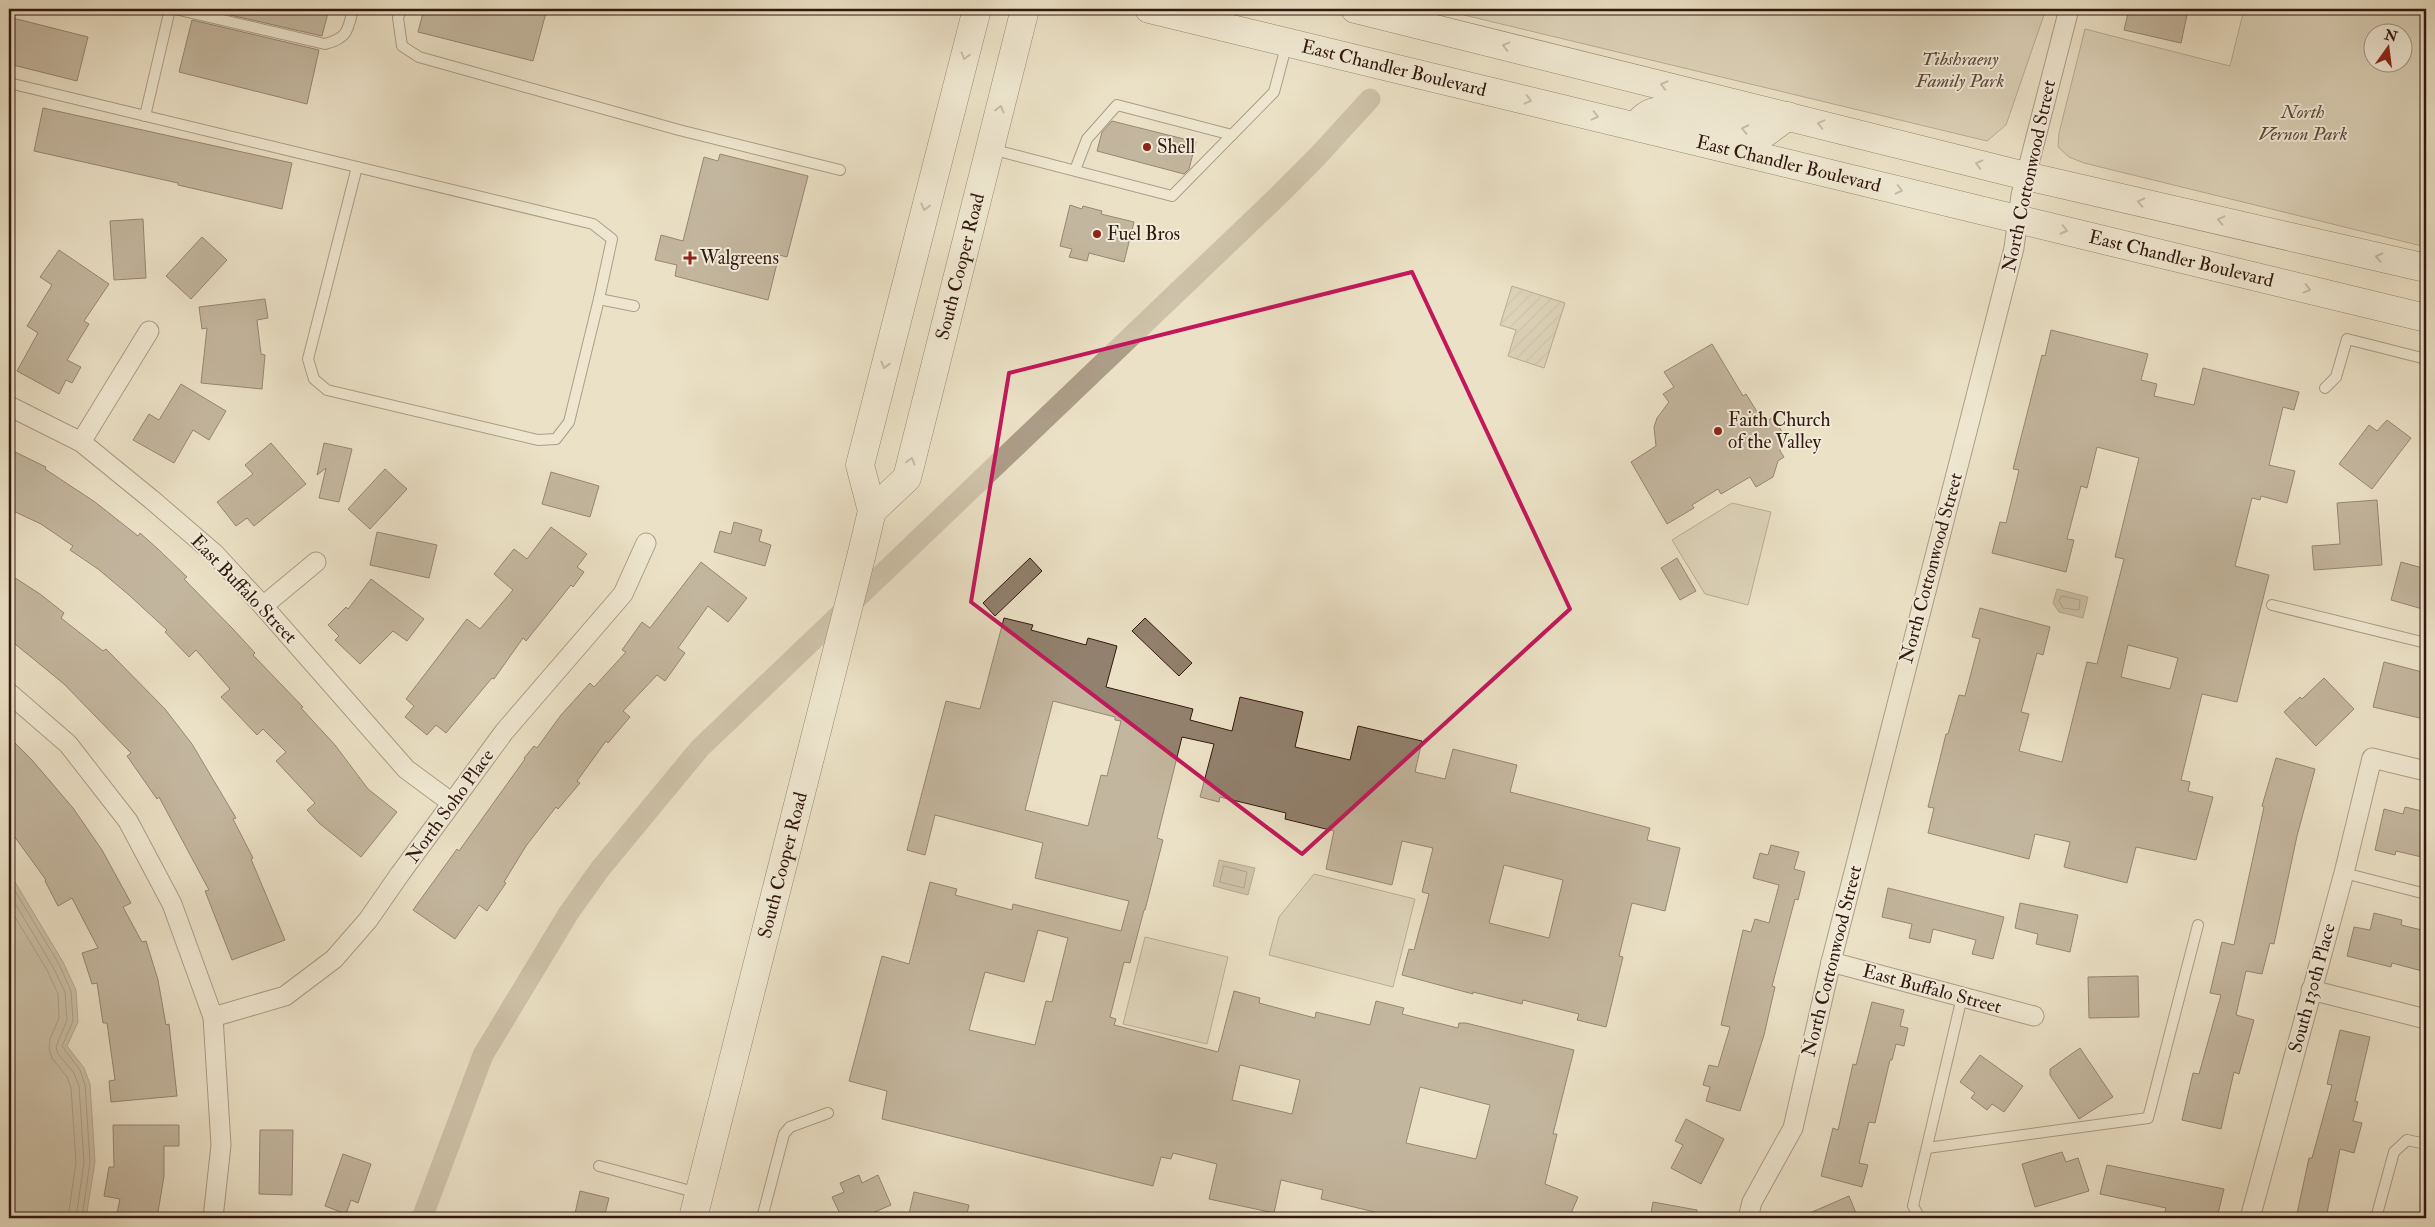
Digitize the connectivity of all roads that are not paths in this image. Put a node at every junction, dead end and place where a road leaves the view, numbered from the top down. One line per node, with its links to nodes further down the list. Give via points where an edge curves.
1 (170, 9): 12 (lane)
2 (175, 9): 3 (lane, via 325,44 339,40 348,31)
3 (354, 9)
4 (401, 9): 18 (lane, via 398,18 402,46 419,57 679,130)
5 (977, 9): 31 (main road, South Cooper Road, one-way to 31, via 860,465)
6 (1024, 9): 16 (main road, South Cooper Road, one-way to 6)
7 (1149, 9): 10 (main road, East Chandler Boulevard)
8 (1355, 9): 13 (main road, one-way to 8)
9 (2068, 9): 20 (street, North Cottonwood Street)
10 (1287, 42): 14 (main road, East Chandler Boulevard, one-way to 14); 15 (lane, via 1274,92)
11 (9, 83): 12 (lane)
12 (145, 116): 17 (lane)
13 (1788, 116): 14 (main road, one-way to 14, via 1765,133 1655,112 1642,118); 20 (main road, one-way to 13)
14 (1636, 126): 21 (main road, East Chandler Boulevard, one-way to 21)
15 (1232, 135): 19 (lane, via 1172,196); 19 (lane, via 1117,105 1087,139)
16 (990, 148): 19 (lane); 31 (main road, South Cooper Road, one-way to 16, via 907,478)
17 (358, 167): 23 (lane, via 593,224 612,239); 23 (lane, via 308,359 314,379 327,390 538,440 556,439 569,422)
18 (840, 170)
19 (1074, 170)
20 (2026, 176): 21 (street, North Cottonwood Street); 22 (main road, one-way to 20)
21 (2017, 218): 25 (main road, East Chandler Boulevard, one-way to 25); 43 (street, North Cottonwood Street, via 2012,259)
22 (2426, 268)
23 (599, 299): 24 (lane)
24 (634, 306)
25 (2426, 318)
26 (149, 331): 30 (street)
27 (2426, 359): 28 (lane, via 2347,339 2336,377)
28 (2325, 388)
29 (9, 406): 30 (street, East Buffalo Street)
30 (81, 442): 35 (street, East Buffalo Street, via 214,554)
31 (872, 511): 53 (main road, South Cooper Road)
32 (646, 543): 39 (street, North Soho Place, via 623,594 504,732)
33 (316, 562): 35 (street)
34 (2272, 605): 36 (lane)
35 (264, 606): 39 (street, East Buffalo Street, via 406,770)
36 (2426, 643)
37 (9, 693): 47 (street, via 68,744 128,821 172,904)
38 (2426, 770): 40 (street, South 130th Place, via 2372,758)
39 (452, 803): 47 (street, North Soho Place, via 368,920 334,959 285,996)
40 (2344, 873): 41 (lane); 44 (street, South 130th Place)
41 (2426, 894)
42 (2198, 925): 51 (lane, via 2148,1118)
43 (1830, 962): 45 (street, East Buffalo Street); 56 (street, North Cottonwood Street, via 1793,1128 1752,1202)
44 (2311, 990): 48 (street); 58 (street, South 130th Place)
45 (1962, 996): 46 (street, East Buffalo Street); 51 (lane)
46 (2034, 1016)
47 (213, 1017): 54 (street, via 221,1145)
48 (2426, 1019)
49 (828, 1113): 55 (lane, via 790,1126 784,1134)
50 (2426, 1144): 59 (lane, via 2407,1140 2394,1152)
51 (1927, 1148): 57 (lane, via 1912,1206)
52 (599, 1166): 53 (lane)
53 (696, 1206)
54 (213, 1218)
55 (762, 1218)
56 (1748, 1218)
57 (1920, 1218)
58 (2250, 1218)
59 (2376, 1218)

